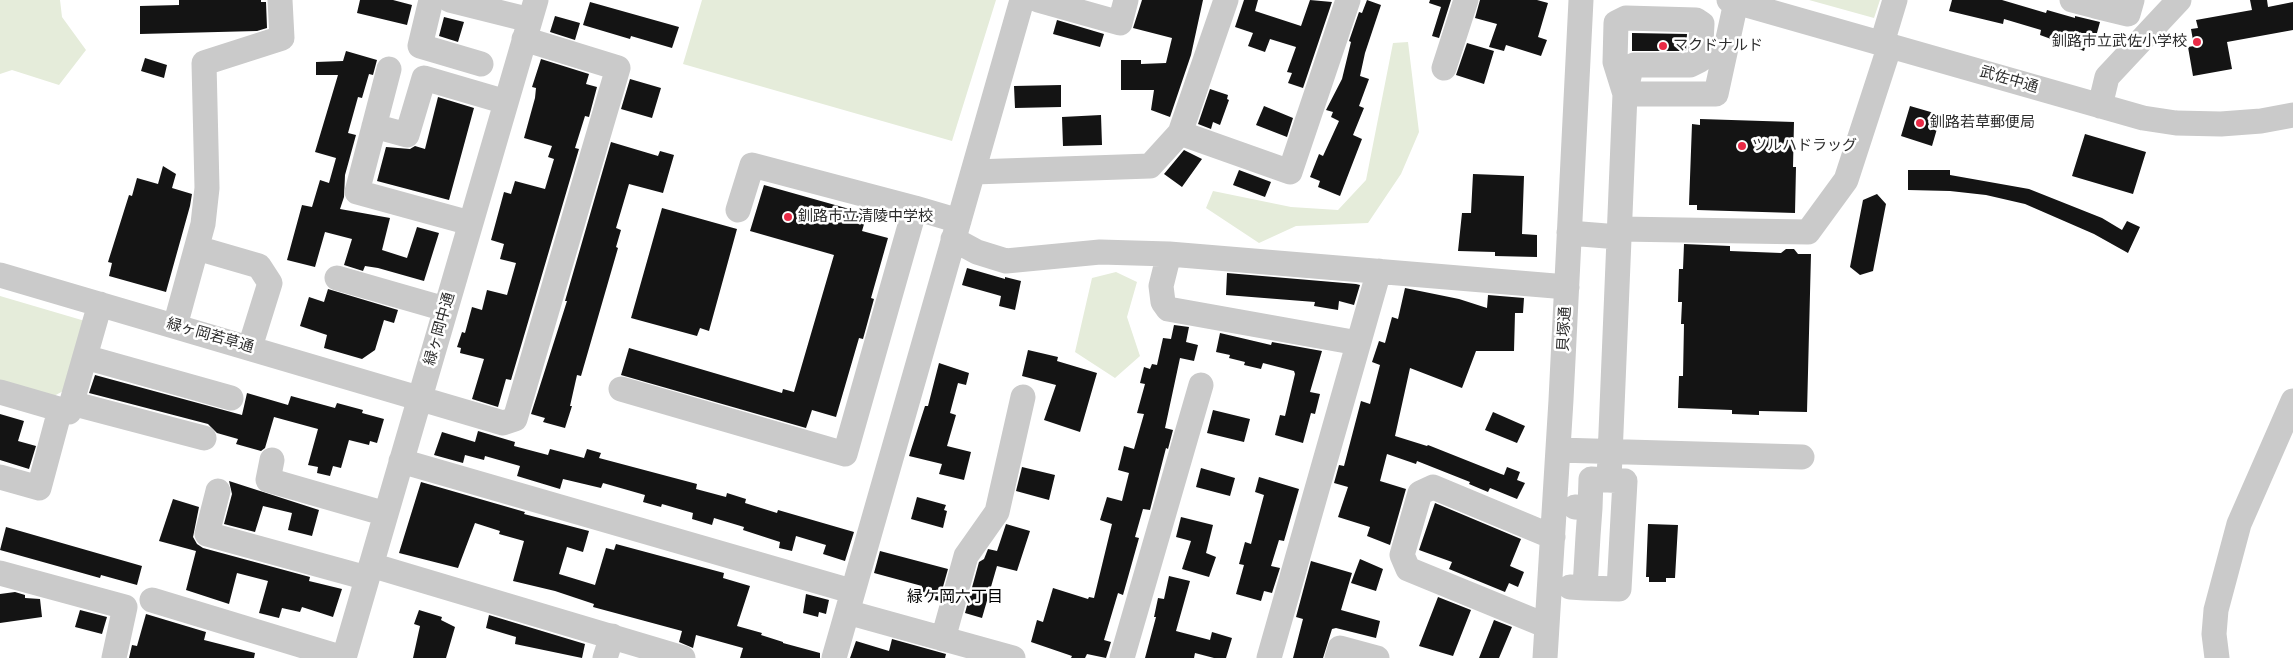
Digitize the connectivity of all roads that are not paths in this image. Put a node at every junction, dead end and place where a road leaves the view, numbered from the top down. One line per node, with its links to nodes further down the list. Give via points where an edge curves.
1 (280, 0): 34 (street, via 282,38 204,62 207,188)
2 (431, 0): 19 (street, via 420,46)
3 (450, 0): 16 (street)
4 (1022, 0): 27 (street)
5 (1038, 0): 6 (street, via 1120,23)
6 (1126, 0)
7 (1226, 0): 26 (street)
8 (1348, 0): 26 (street, via 1290,172)
9 (1466, 0): 20 (street)
10 (1895, 0): 18 (street)
11 (2179, 0): 17 (street)
12 (1578, 1): 33 (street, 貝塚通)
13 (1733, 1): 18 (street, 武佐中通); 32 (street, via 1716,94 1625,94)
14 (2088, 2): 15 (street)
15 (2130, 7): 17 (street)
16 (530, 20): 22 (street, 緑ヶ岡中通); 49 (street, 緑ヶ岡若草通, via 618,68 613,87 515,419 503,422)
17 (2159, 22): 23 (street, via 2107,76)
18 (1886, 44): 23 (street, 武佐中通); 32 (street, via 1846,180 1808,232)
19 (481, 64)
20 (1444, 68)
21 (389, 69): 25 (street)
22 (506, 102): 25 (street, via 424,78 407,135); 30 (street, 緑ヶ岡中通)
23 (2100, 106): 24 (street, 武佐中通, via 2176,123 2229,124)
24 (2293, 115)
25 (374, 126): 30 (street, via 357,192)
26 (1180, 132): 27 (street, via 1150,166)
27 (974, 172): 31 (street)
28 (915, 208): 29 (street, via 752,165); 31 (street); 47 (street, via 845,454)
29 (738, 210)
30 (470, 223): 41 (street, 緑ヶ岡中通)
31 (956, 230): 35 (street, via 977,252 1006,260 1100,252); 74 (street)
32 (1619, 233): 33 (street); 56 (street)
33 (1570, 234): 39 (street, 貝塚通)
34 (197, 248): 42 (street); 44 (street, via 259,266 270,282)
35 (1169, 254): 36 (street); 43 (street, via 1160,286 1162,302 1168,309)
36 (1379, 271): 39 (street); 43 (street)
37 (0, 275): 40 (street, 緑ヶ岡若草通)
38 (337, 278): 41 (street)
39 (1567, 287): 55 (street, 貝塚通)
40 (100, 304): 42 (street, 緑ヶ岡若草通); 45 (street)
41 (445, 309): 49 (street, 緑ヶ岡中通)
42 (175, 326): 44 (street, 緑ヶ岡若草通)
43 (1358, 343): 85 (street)
44 (250, 347): 49 (street, 緑ヶ岡若草通)
45 (85, 357): 51 (street); 53 (street)
46 (1201, 385): 84 (street)
47 (621, 389)
48 (0, 392): 53 (street)
49 (420, 397): 59 (street, 緑ヶ岡中通)
50 (1023, 397): 76 (street, via 997,512 966,556)
51 (231, 398)
52 (2293, 401): 89 (street, via 2239,524 2216,610)
53 (65, 407): 54 (street); 60 (street, via 39,488)
54 (204, 438)
55 (1558, 450): 56 (street); 63 (street, 貝塚通)
56 (1609, 452): 57 (street); 61 (street)
57 (1802, 457)
58 (272, 460): 65 (street, via 268,480)
59 (401, 461): 65 (street, 緑ヶ岡中通); 74 (street)
60 (0, 477)
61 (1609, 480): 64 (street, via 1591,480); 68 (street, via 1625,481)
62 (218, 491): 69 (street, via 207,534)
63 (1555, 506): 64 (street); 67 (street, 貝塚通)
64 (1590, 508): 66 (street)
65 (386, 514): 69 (street, 緑ヶ岡中通)
66 (1588, 536): 68 (street); 72 (street)
67 (1553, 537): 71 (street, 貝塚通); 75 (street, via 1433,487 1420,493 1402,555 1408,570)
68 (1622, 538): 72 (street, via 1620,589)
69 (369, 572): 77 (street); 80 (street, 緑ヶ岡中通)
70 (0, 573): 79 (street, via 125,607)
71 (1550, 586): 72 (street); 75 (street, 貝塚通)
72 (1585, 588)
73 (152, 600): 80 (street)
74 (849, 601): 76 (street); 82 (street)
75 (1547, 626): 88 (street, 貝塚通)
76 (944, 639): 78 (street)
77 (608, 647): 81 (street)
78 (974, 653): 83 (street)
79 (114, 658)
80 (343, 658)
81 (684, 658)
82 (834, 658)
83 (1013, 658)
84 (1122, 658)
85 (1269, 658)
86 (1337, 658): 87 (street, via 1340,648)
87 (1377, 658)
88 (1545, 658)
89 (2217, 658)

